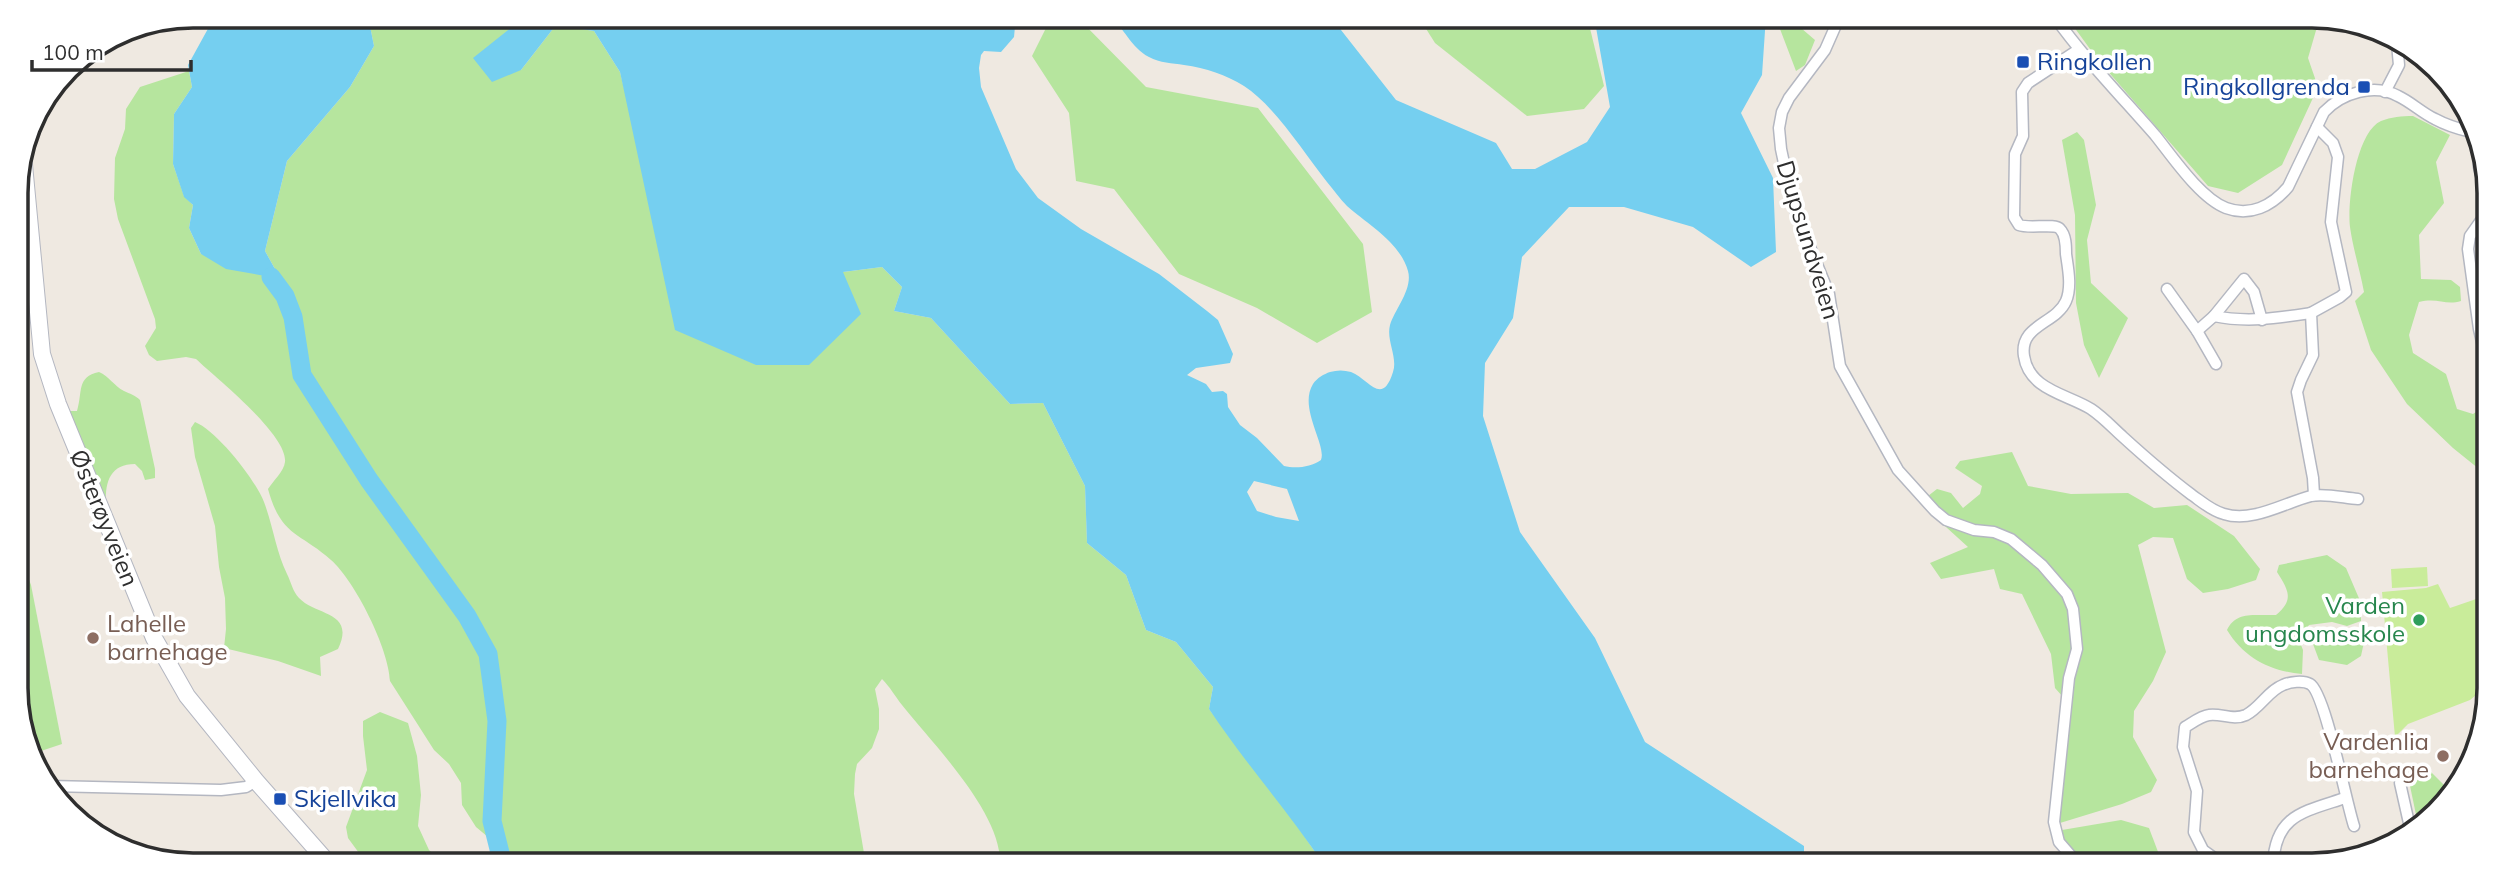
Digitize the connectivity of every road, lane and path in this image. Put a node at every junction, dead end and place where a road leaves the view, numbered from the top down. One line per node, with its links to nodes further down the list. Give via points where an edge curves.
1 (1835, 28): 26 (street, Djupsundveien, via 1782,112 1781,149 1793,205 1829,294 1840,366 1898,470 1946,520 2011,539 2067,594 2077,649 2069,678 2054,822 2059,842)
2 (2062, 28): 3 (street)
3 (2078, 50): 6 (street, via 2208,196 2225,208 2256,210 2280,197); 17 (street, via 2028,83 2022,92 2023,135 2015,153 2014,217 2028,228 2061,229 2069,281 2068,299 2062,308 2027,337 2023,349 2028,371 2038,383 2092,410 2180,486 2225,515 2270,510)
4 (2398, 52): 5 (street, via 2399,65)
5 (2385, 92): 6 (street, via 2341,97 2324,111); 7 (street)
6 (2317, 127): 12 (street, via 2333,143 2338,157 2331,222 2346,292)
7 (2464, 129)
8 (28, 213): 19 (main road, Østerøyveien, via 38,332 58,404 163,656 187,696)
9 (2477, 226): 11 (street, via 2468,249)
10 (2167, 289): 15 (street)
11 (2477, 300)
12 (2311, 313): 14 (street); 17 (street, via 2313,355 2297,392)
13 (2214, 316): 14 (street); 14 (street, via 2244,279 2254,292); 15 (street)
14 (2262, 320)
15 (2197, 331): 16 (street)
16 (2216, 364)
17 (2314, 495): 18 (street)
18 (2358, 499)
19 (256, 781): 21 (street, via 221,790); 25 (main road, Østerøyveien)
20 (2400, 783): 23 (street)
21 (61, 786)
22 (2345, 798): 24 (street); 27 (street, via 2328,720 2316,690 2309,683 2280,685 2244,716 2209,715 2185,727 2183,747 2197,791 2194,832); 28 (street, via 2287,823)
23 (2409, 821)
24 (2354, 826)
25 (319, 853)
26 (2069, 853)
27 (2207, 853)
28 (2274, 853)

